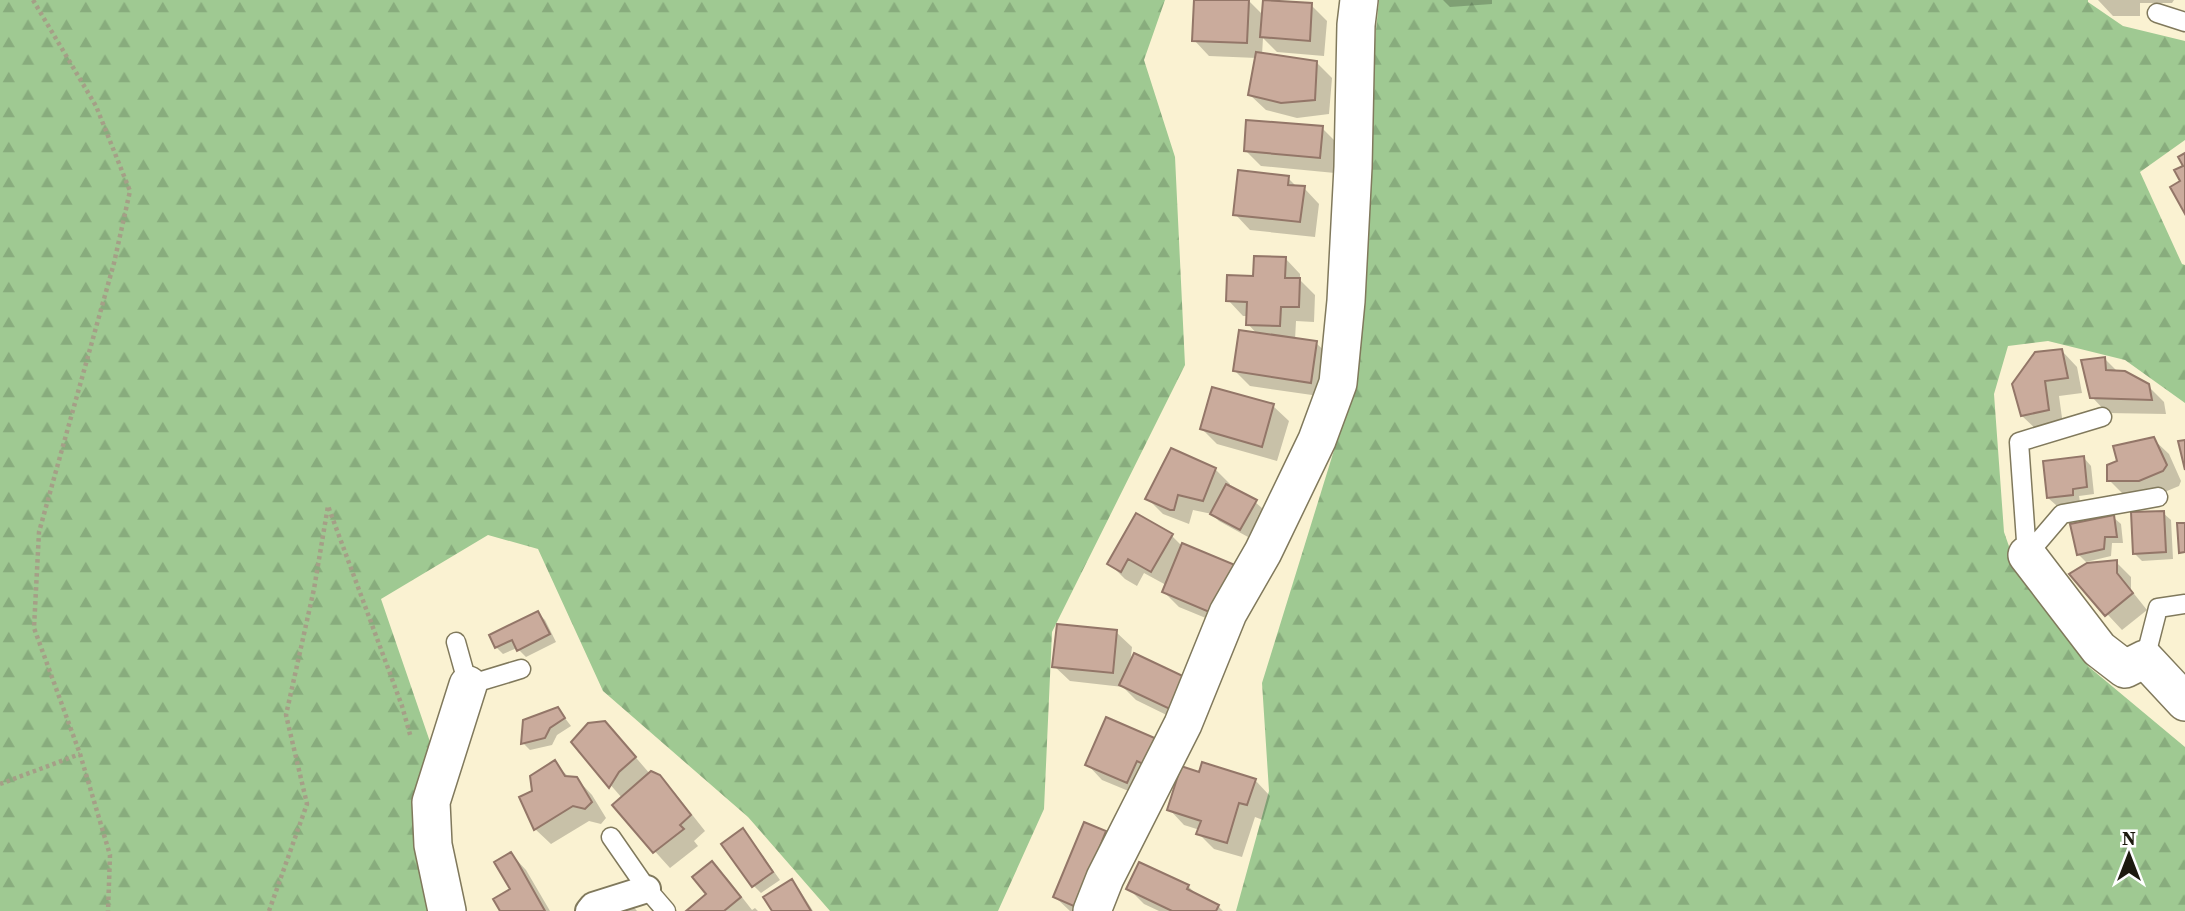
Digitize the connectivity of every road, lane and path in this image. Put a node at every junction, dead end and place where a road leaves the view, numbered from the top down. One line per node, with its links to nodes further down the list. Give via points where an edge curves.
1 (33, 0): 15 (path, via 96,106 130,191 39,532 34,628)
2 (1359, 0): 24 (street, via 1338,383 1317,440 1228,613 1183,724)
3 (2157, 13): 4 (lane)
4 (2185, 22)
5 (2102, 417): 7 (lane, via 2019,442)
6 (2158, 497): 7 (lane, via 2062,514)
7 (2026, 555): 10 (street, via 2099,649 2125,668)
8 (2185, 604): 10 (lane, via 2158,608)
9 (456, 642): 12 (lane)
10 (2145, 659): 13 (street)
11 (521, 669): 12 (lane)
12 (468, 685): 21 (street, via 431,802 433,845)
13 (2185, 702)
14 (413, 742): 20 (path, via 328,506 286,715 307,804)
15 (80, 754): 16 (path); 19 (path, via 110,855)
16 (0, 784)
17 (611, 837): 18 (lane)
18 (647, 889): 22 (street); 23 (lane)
19 (107, 911)
20 (269, 911)
21 (447, 911)
22 (589, 911)
23 (666, 911)
24 (1092, 911)

